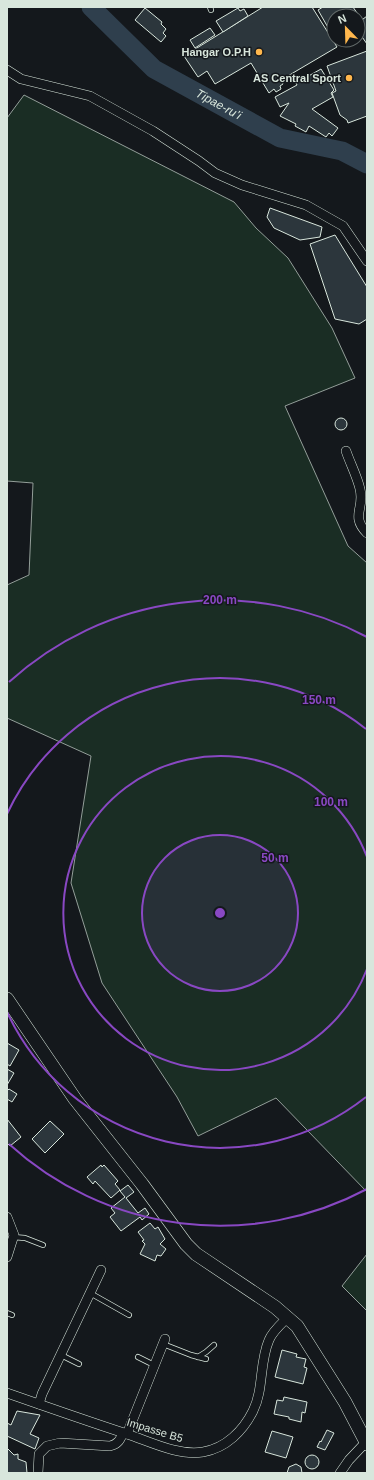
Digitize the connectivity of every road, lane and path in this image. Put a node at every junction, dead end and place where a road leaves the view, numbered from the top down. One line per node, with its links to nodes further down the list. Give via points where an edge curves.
1 (7, 70): 2 (street, via 21,79 90,96 153,131 215,173 242,185 306,205 344,226)
2 (367, 261)
3 (346, 450): 4 (street, via 362,498 358,519)
4 (367, 533)
5 (7, 999): 15 (street, via 75,1099 186,1244 196,1254)
6 (7, 1217): 7 (street, via 12,1227)
7 (13, 1238): 8 (lane, via 25,1238); 9 (street)
8 (44, 1245)
9 (7, 1257)
10 (101, 1270): 11 (street)
11 (90, 1294): 14 (lane); 18 (street)
12 (7, 1313): 13 (lane)
13 (12, 1315)
14 (129, 1315)
15 (288, 1317): 26 (street, Impasse B5, via 269,1339 260,1389 253,1411 241,1430 227,1442 203,1452 187,1452); 27 (street, via 297,1326 345,1402)
16 (164, 1342): 20 (lane); 23 (street)
17 (214, 1345): 20 (lane)
18 (61, 1355): 22 (lane); 25 (street)
19 (138, 1357): 23 (lane)
20 (198, 1357): 21 (lane)
21 (206, 1359)
22 (79, 1364)
23 (154, 1365): 26 (street)
24 (7, 1393): 25 (street, Impasse B5)
25 (39, 1404): 26 (street, Impasse B5)
26 (125, 1433): 28 (street, via 119,1441 110,1446 60,1443 47,1446 39,1454)
27 (366, 1443): 29 (street)
28 (38, 1473)
29 (340, 1473)

